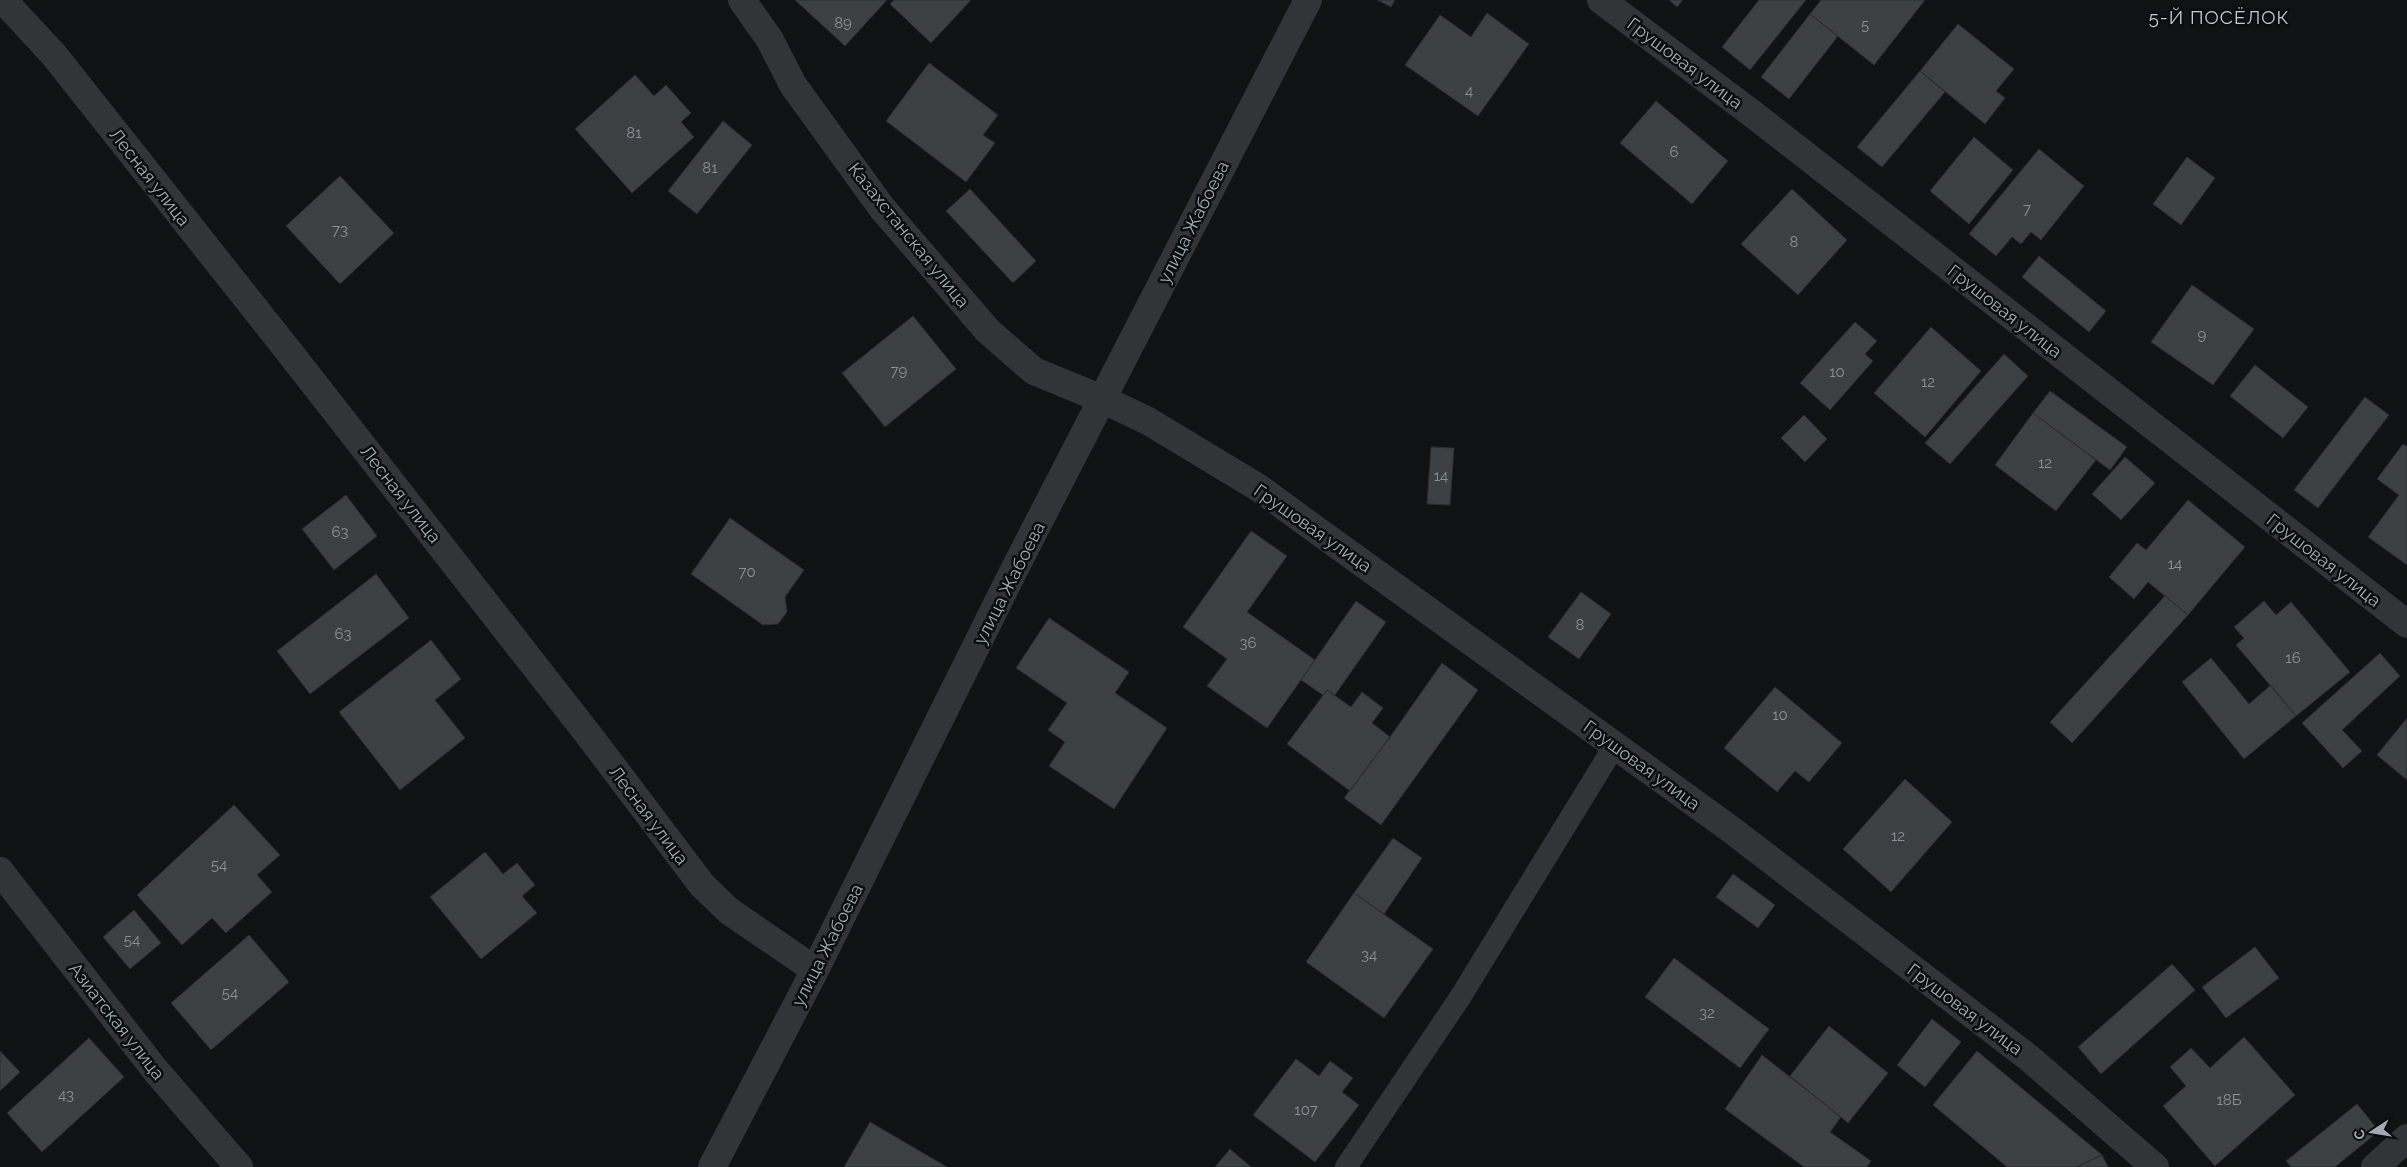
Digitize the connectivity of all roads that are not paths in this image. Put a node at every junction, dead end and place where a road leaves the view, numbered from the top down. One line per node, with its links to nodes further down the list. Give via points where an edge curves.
1 (3, 0): 9 (street, Лесная улица, via 54,55 290,353 702,885 729,911)
2 (742, 0): 5 (street, Казахстанская улица, via 770,40 793,85 882,208 988,331 1034,371)
3 (1308, 0): 5 (street, улица Жабоева)
4 (1601, 0): 6 (street, Грушовая улица, via 1754,115)
5 (1102, 399): 7 (street, Грушовая улица, via 1148,421 1259,488); 9 (street, улица Жабоева)
6 (2407, 624)
7 (1616, 746): 13 (lane, via 1461,996); 14 (street, Грушовая улица, via 1729,828 2028,1058)
8 (0, 871): 11 (street, Азиатская улица, via 156,1071)
9 (815, 970): 12 (street, улица Жабоева)
10 (2407, 1138): 15 (street)
11 (239, 1167)
12 (712, 1167)
13 (1346, 1167)
14 (2155, 1167)
15 (2375, 1167)

